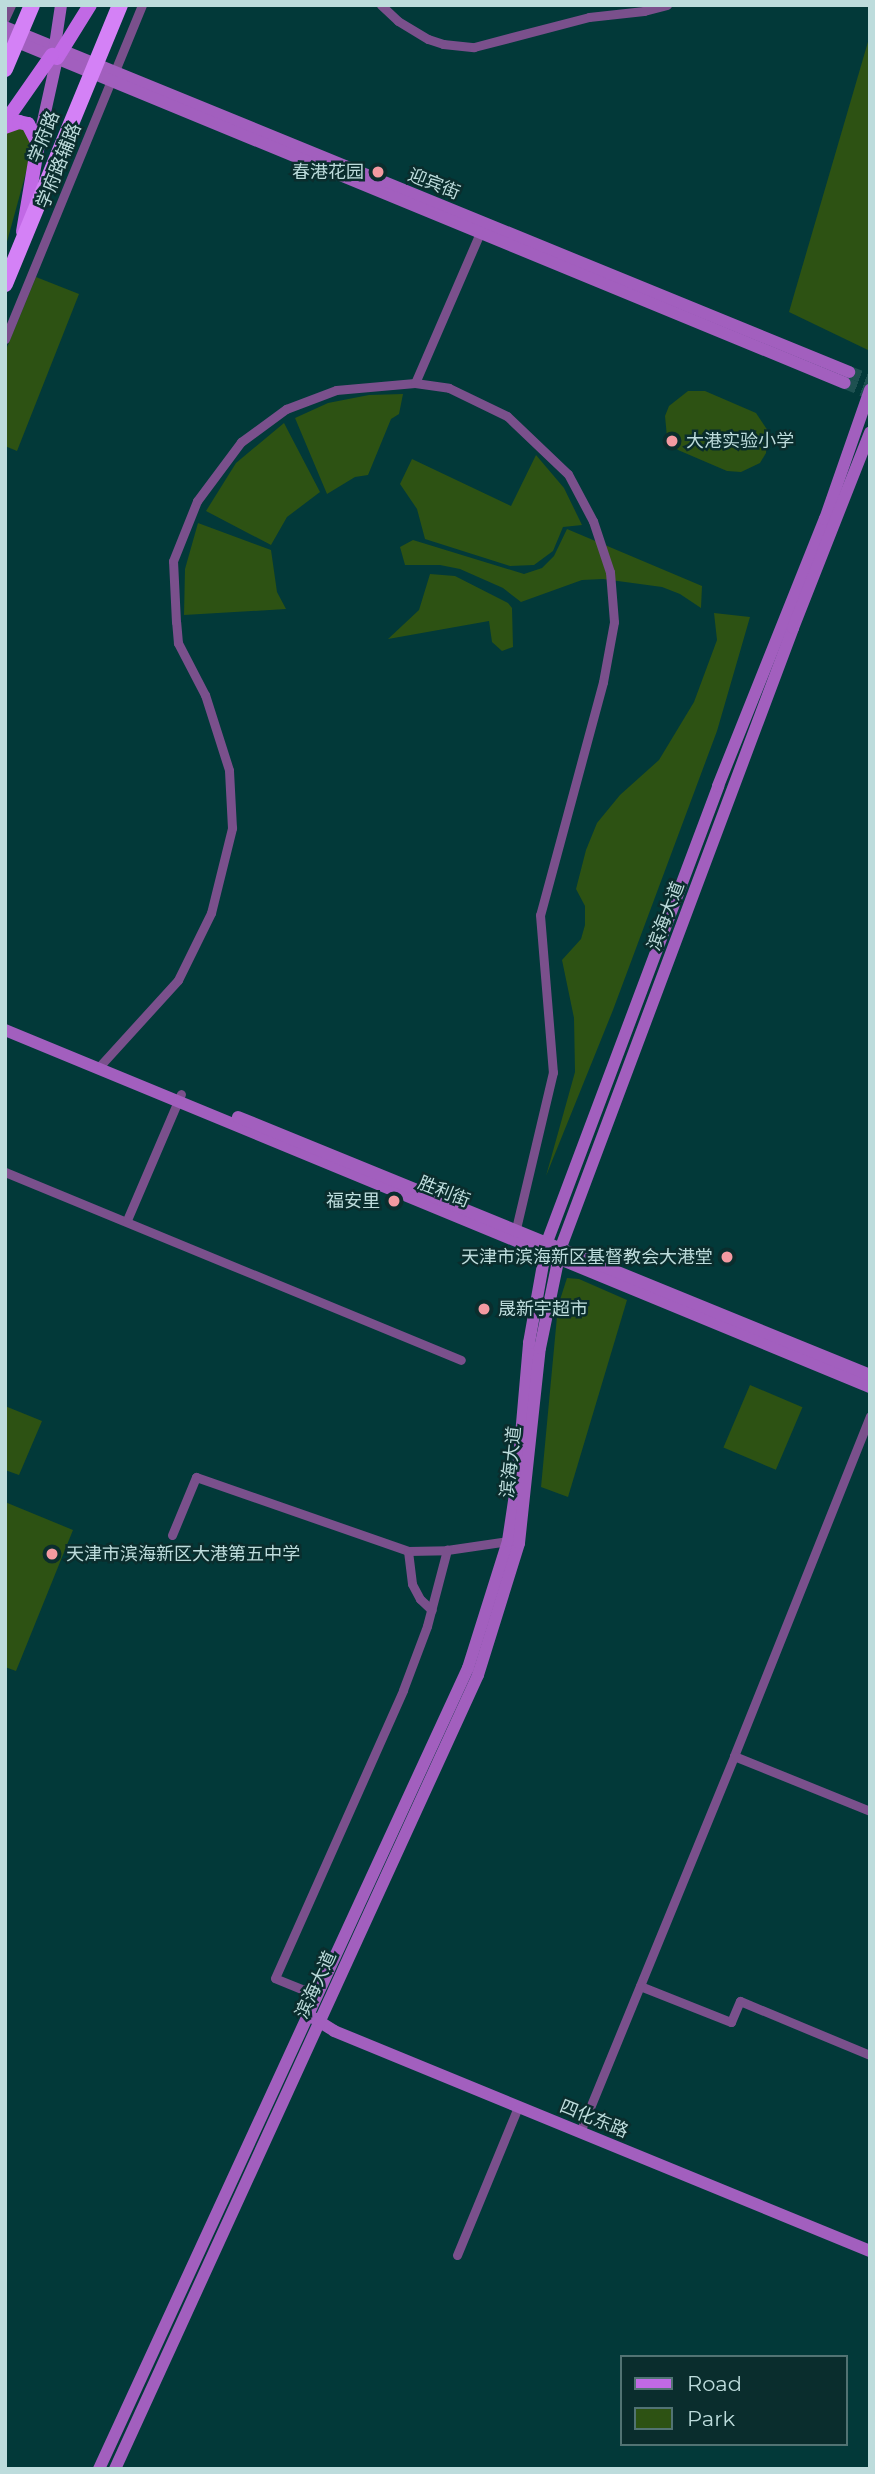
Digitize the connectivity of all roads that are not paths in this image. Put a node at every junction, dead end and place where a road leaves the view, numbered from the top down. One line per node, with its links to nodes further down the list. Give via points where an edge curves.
1 (11, 5): 9 (street)
2 (32, 5): 10 (highway)
3 (61, 5): 11 (main road)
4 (90, 5): 11 (main road)
5 (120, 5): 12 (highway, 学府路)
6 (142, 5): 14 (street, 学府路辅路)
7 (381, 5): 8 (street, via 428,39 474,47 589,17)
8 (667, 5)
9 (5, 18)
10 (12, 34): 11 (main road, 迎宾街); 13 (highway)
11 (57, 52): 12 (main road, 迎宾街); 15 (main road); 16 (main road)
12 (94, 68): 14 (main road, 迎宾街); 18 (highway, 学府路)
13 (5, 69)
14 (112, 76): 17 (main road, 迎宾街); 20 (street, 学府路辅路)
15 (5, 125): 16 (main road, via 28,124)
16 (38, 144): 18 (main road)
17 (482, 228): 21 (main road, 迎宾街); 22 (street)
18 (22, 244): 19 (highway, 学府路)
19 (5, 284)
20 (5, 338)
21 (847, 377)
22 (415, 383): 27 (street, via 336,390 286,409 241,442 197,501 173,561 178,643 205,695 229,770 232,828 211,914 178,980); 31 (street, via 449,388 507,416 568,474 593,521 610,572 614,622 603,682 540,915 553,1072)
23 (870, 390): 24 (main road)
24 (865, 430): 32 (main road, 滨海大道, via 783,623); 33 (main road, 滨海大道)
25 (5, 1020): 27 (main road, 胜利街)
26 (5, 1030): 27 (main road, 胜利街)
27 (100, 1064): 28 (main road, 胜利街)
28 (180, 1097): 30 (street); 31 (main road, 胜利街); 32 (main road, 胜利街)
29 (5, 1172): 30 (street)
30 (127, 1220): 35 (street)
31 (516, 1229): 32 (main road, 胜利街)
32 (546, 1247): 33 (main road, 胜利街); 40 (main road, 滨海大道, via 529,1343)
33 (560, 1252): 34 (main road, 胜利街); 47 (main road, 滨海大道, via 540,1348 519,1543 507,1591 478,1675)
34 (703, 1311): 36 (main road, 胜利街); 37 (main road, 胜利街)
35 (461, 1360)
36 (870, 1374)
37 (870, 1387)
38 (870, 1416): 44 (street)
39 (172, 1535): 42 (street, via 196,1477)
40 (508, 1541): 41 (street); 47 (main road, 滨海大道, via 468,1668)
41 (447, 1550): 42 (street); 43 (street)
42 (408, 1551): 43 (street, via 412,1584)
43 (432, 1610): 47 (street, via 403,1689 275,1978 304,1990)
44 (734, 1756): 45 (street); 46 (street)
45 (870, 1811)
46 (640, 1986): 48 (street, via 731,2022 740,2001); 50 (street)
47 (313, 2018): 49 (main road, 四化东路); 53 (main road, 滨海大道); 54 (main road, 滨海大道)
48 (870, 2055)
49 (518, 2107): 50 (main road, 四化东路); 52 (street)
50 (580, 2132): 51 (main road, 四化东路)
51 (870, 2251)
52 (457, 2255)
53 (99, 2469)
54 (115, 2469)

